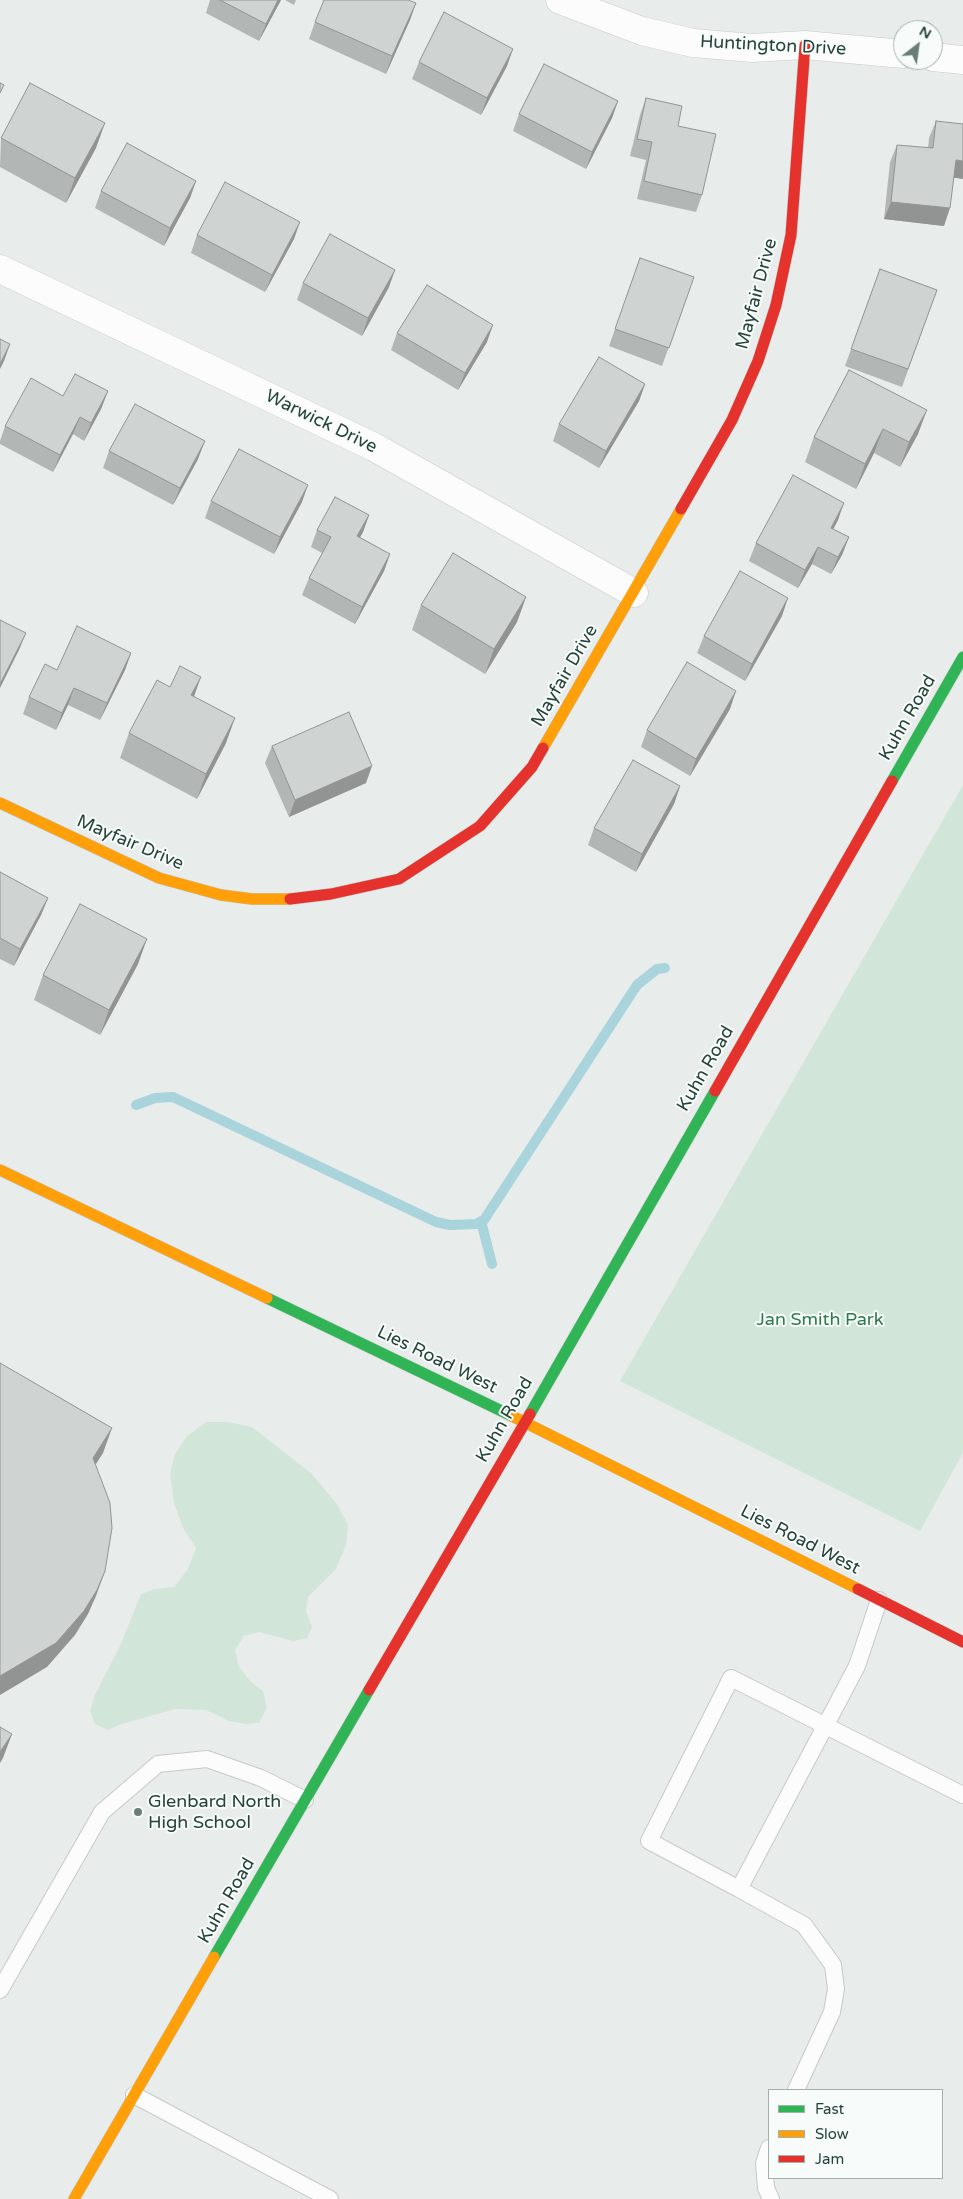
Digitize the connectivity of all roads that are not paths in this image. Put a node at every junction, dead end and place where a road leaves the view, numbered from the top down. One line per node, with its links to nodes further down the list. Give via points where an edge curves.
1 (560, 0): 2 (street, Huntington Drive, via 642,31 693,43 752,48)
2 (805, 45): 3 (street, Huntington Drive); 7 (street, Mayfair Drive, via 791,235 776,305 758,361 732,420)
3 (893, 53)
4 (943, 58): 5 (street)
5 (963, 60)
6 (0, 269): 7 (street, Warwick Drive, via 374,447)
7 (634, 593): 9 (street, Mayfair Drive, via 532,767 480,826 399,879 332,894 282,900 221,895 159,878)
8 (963, 657): 11 (street, Kuhn Road)
9 (0, 803)
10 (0, 1170): 11 (street, Lies Road West)
11 (525, 1422): 12 (street, Lies Road West); 16 (street, Kuhn Road)
12 (879, 1600): 13 (street, Lies Road West); 14 (lane, via 857,1666)
13 (963, 1642)
14 (825, 1726): 15 (lane); 17 (lane); 17 (lane, via 731,1678 649,1841)
15 (963, 1795)
16 (306, 1800): 18 (lane, via 262,1778 207,1759 158,1764 102,1812); 20 (street, Kuhn Road)
17 (739, 1889): 19 (lane, via 804,1925 832,1965 836,1989 832,2012)
18 (0, 1990)
19 (796, 2089)
20 (134, 2095): 22 (street, Kuhn Road); 23 (lane)
21 (768, 2151): 24 (lane, via 764,2164 766,2188)
22 (74, 2199)
23 (330, 2199)
24 (771, 2199)

